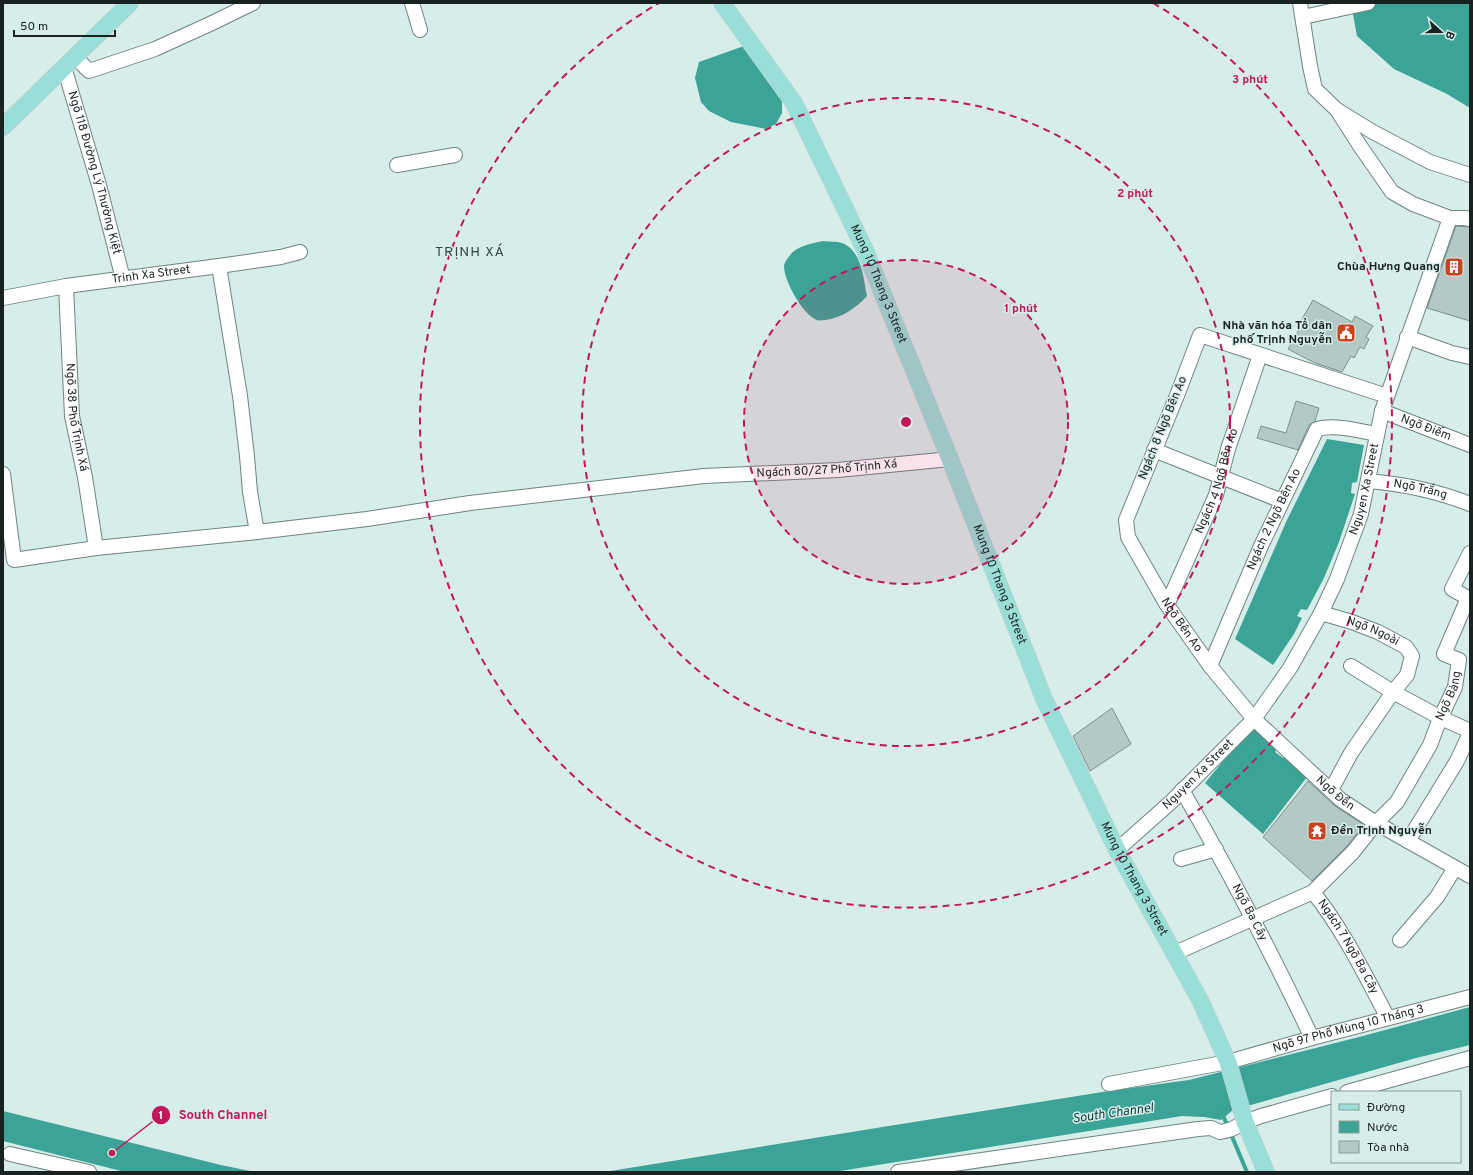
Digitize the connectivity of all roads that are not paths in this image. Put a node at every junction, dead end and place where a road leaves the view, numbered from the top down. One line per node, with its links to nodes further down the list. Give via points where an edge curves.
1 (130, 3): 9 (main road)
2 (253, 3): 9 (street, via 155,49 89,71)
3 (412, 3): 8 (street)
4 (722, 3): 30 (main road, Mung 10 Thang 3 Street, via 794,103 865,250)
5 (1300, 3): 7 (street)
6 (1368, 3): 7 (street)
7 (1303, 17): 10 (street, via 1315,89)
8 (420, 30)
9 (70, 62): 11 (main road); 19 (street, Ngõ 118 Đường Lý Thường Kiệt)
10 (1337, 110): 14 (street, via 1372,132 1430,162); 15 (street, via 1392,192 1412,204)
11 (3, 127)
12 (455, 155): 13 (street)
13 (397, 165)
14 (1470, 175)
15 (1450, 218): 16 (street); 22 (street, Nguyen Xa Street)
16 (1470, 219)
17 (300, 252): 18 (street, Trinh Xa Street)
18 (219, 266): 19 (street, Trinh Xa Street); 37 (street, via 240,396)
19 (124, 279): 20 (street, Trinh Xa Street)
20 (66, 286): 21 (street, Trinh Xa Street); 38 (street, Ngõ 38 Phố Trịnh Xá, via 72,416)
21 (3, 298)
22 (1408, 337): 24 (street); 25 (street, Nguyen Xa Street)
23 (1260, 354): 25 (street); 29 (street, Ngách 8 Ngõ Bên Ao, via 1200,335); 32 (street, Ngách 4 Ngõ Bên Ao)
24 (1470, 357)
25 (1387, 396): 26 (street, Nguyen Xa Street)
26 (1382, 411): 27 (street, Nguyen Xa Street); 28 (street, Ngõ Điếm)
27 (1377, 434): 33 (street, Nguyen Xa Street); 34 (street, Ngách 2 Ngõ Bên Ao, via 1324,427 1317,430)
28 (1470, 446)
29 (1154, 450): 32 (street); 36 (street, Ngách 8 Ngõ Bên Ao)
30 (950, 459): 37 (street, Ngách 80/27 Phố Trịnh Xá, via 838,470 704,476 470,503); 53 (main road, Mung 10 Thang 3 Street, via 1044,699)
31 (3, 474): 38 (street, Ngách 80/27 Phố Trịnh Xá, via 14,560)
32 (1221, 477): 34 (street); 40 (street, Ngách 4 Ngõ Bên Ao, via 1216,494)
33 (1368, 481): 35 (street, Ngõ Trắng, via 1401,484); 41 (street, Nguyen Xa Street, via 1350,547)
34 (1282, 501): 42 (street, Ngách 2 Ngõ Bên Ao)
35 (1470, 504)
36 (1126, 520): 40 (street, Ngõ Bên Ao, via 1128,537)
37 (257, 532): 38 (street, Ngách 80/27 Phố Trịnh Xá)
38 (96, 548)
39 (1470, 553): 45 (street, Ngõ Bàng, via 1452,589 1468,598 1444,654 1459,660 1455,687)
40 (1167, 605): 42 (street, Ngõ Bên Ao)
41 (1321, 613): 44 (street, Ngõ Ngoài, via 1366,627 1406,647 1412,656 1407,675); 46 (street, Nguyen Xa Street, via 1290,668)
42 (1210, 666): 46 (street, Ngõ Bên Ao)
43 (1350, 666): 44 (street)
44 (1393, 692): 45 (street); 49 (street, Ngõ Ngoài, via 1351,753)
45 (1441, 718): 47 (street); 50 (street, Ngõ Bàng, via 1430,745 1397,802)
46 (1254, 719): 48 (street, Nguyen Xa Street); 49 (street, Ngõ Đền)
47 (1470, 732): 51 (street, via 1457,761)
48 (1182, 790): 52 (street, Ngõ Ba Cây); 53 (street, Nguyen Xa Street)
49 (1331, 790): 50 (street, Ngõ Đền, via 1341,800)
50 (1376, 823): 51 (street, Ngõ Đền); 57 (street, Ngõ Bàng)
51 (1408, 841): 55 (street, Ngõ Đền)
52 (1216, 849): 54 (street); 58 (street, Ngõ Ba Cây)
53 (1117, 850): 60 (main road, Mung 10 Thang 3 Street)
54 (1181, 859)
55 (1455, 868): 56 (street, Ngõ Đền); 59 (street, via 1437,897)
56 (1470, 876)
57 (1313, 892): 58 (street, Ngách 7 Ngõ Ba Cây); 62 (street, Ngách 7 Ngõ Ba Cây, via 1331,914)
58 (1253, 919): 60 (street, Ngách 7 Ngõ Ba Cây); 63 (street, Ngõ Ba Cây)
59 (1400, 940)
60 (1175, 953): 65 (main road, Mung 10 Thang 3 Street)
61 (1470, 997): 62 (street, Ngõ 97 Phố Mùng 10 Tháng 3)
62 (1388, 1018): 63 (street, Ngõ 97 Phố Mùng 10 Tháng 3)
63 (1312, 1038): 65 (street, Ngõ 97 Phố Mùng 10 Tháng 3)
64 (1470, 1058): 67 (street)
65 (1228, 1062): 66 (street, Ngõ 97 Phố Mùng 10 Tháng 3); 69 (main road, Mung 10 Thang 3 Street)
66 (1108, 1084)
67 (1351, 1091)
68 (1331, 1096): 69 (street)
69 (1245, 1122): 72 (street, via 1224,1132 1211,1128 1198,1129); 73 (main road, Mung 10 Thang 3 Street)
70 (10, 1154): 71 (street)
71 (89, 1172)
72 (898, 1172)
73 (1266, 1172)

